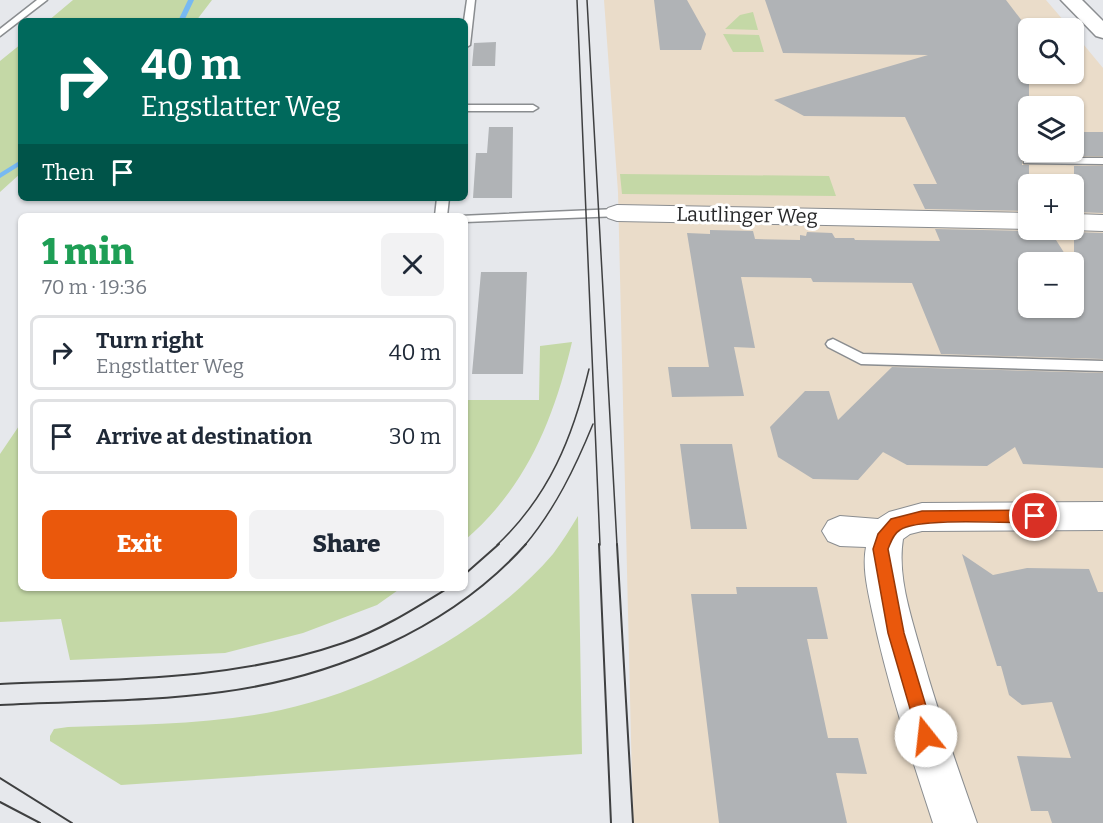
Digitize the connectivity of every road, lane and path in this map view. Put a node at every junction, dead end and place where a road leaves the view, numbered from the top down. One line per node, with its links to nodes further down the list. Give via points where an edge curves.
1 (43, 0): 4 (lane)
2 (471, 0): 6 (lane)
3 (1071, 0): 7 (main road)
4 (20, 18)
5 (18, 19): 8 (lane)
6 (468, 22)
7 (1103, 32)
8 (0, 33)
9 (468, 108): 10 (lane)
10 (533, 108)
11 (1084, 161): 12 (lane)
12 (1103, 161)
13 (617, 213): 14 (lane, Lautlinger Weg); 15 (street, Lautlinger Weg)
14 (468, 218)
15 (1018, 221)
16 (1084, 222): 17 (street)
17 (1103, 223)
18 (833, 344): 19 (lane, via 861,359)
19 (1103, 366)
20 (1103, 516): 22 (street, via 922,517 896,524)
21 (840, 531): 22 (street)
22 (886, 534): 23 (street, via 881,549 896,633)
23 (955, 823)

